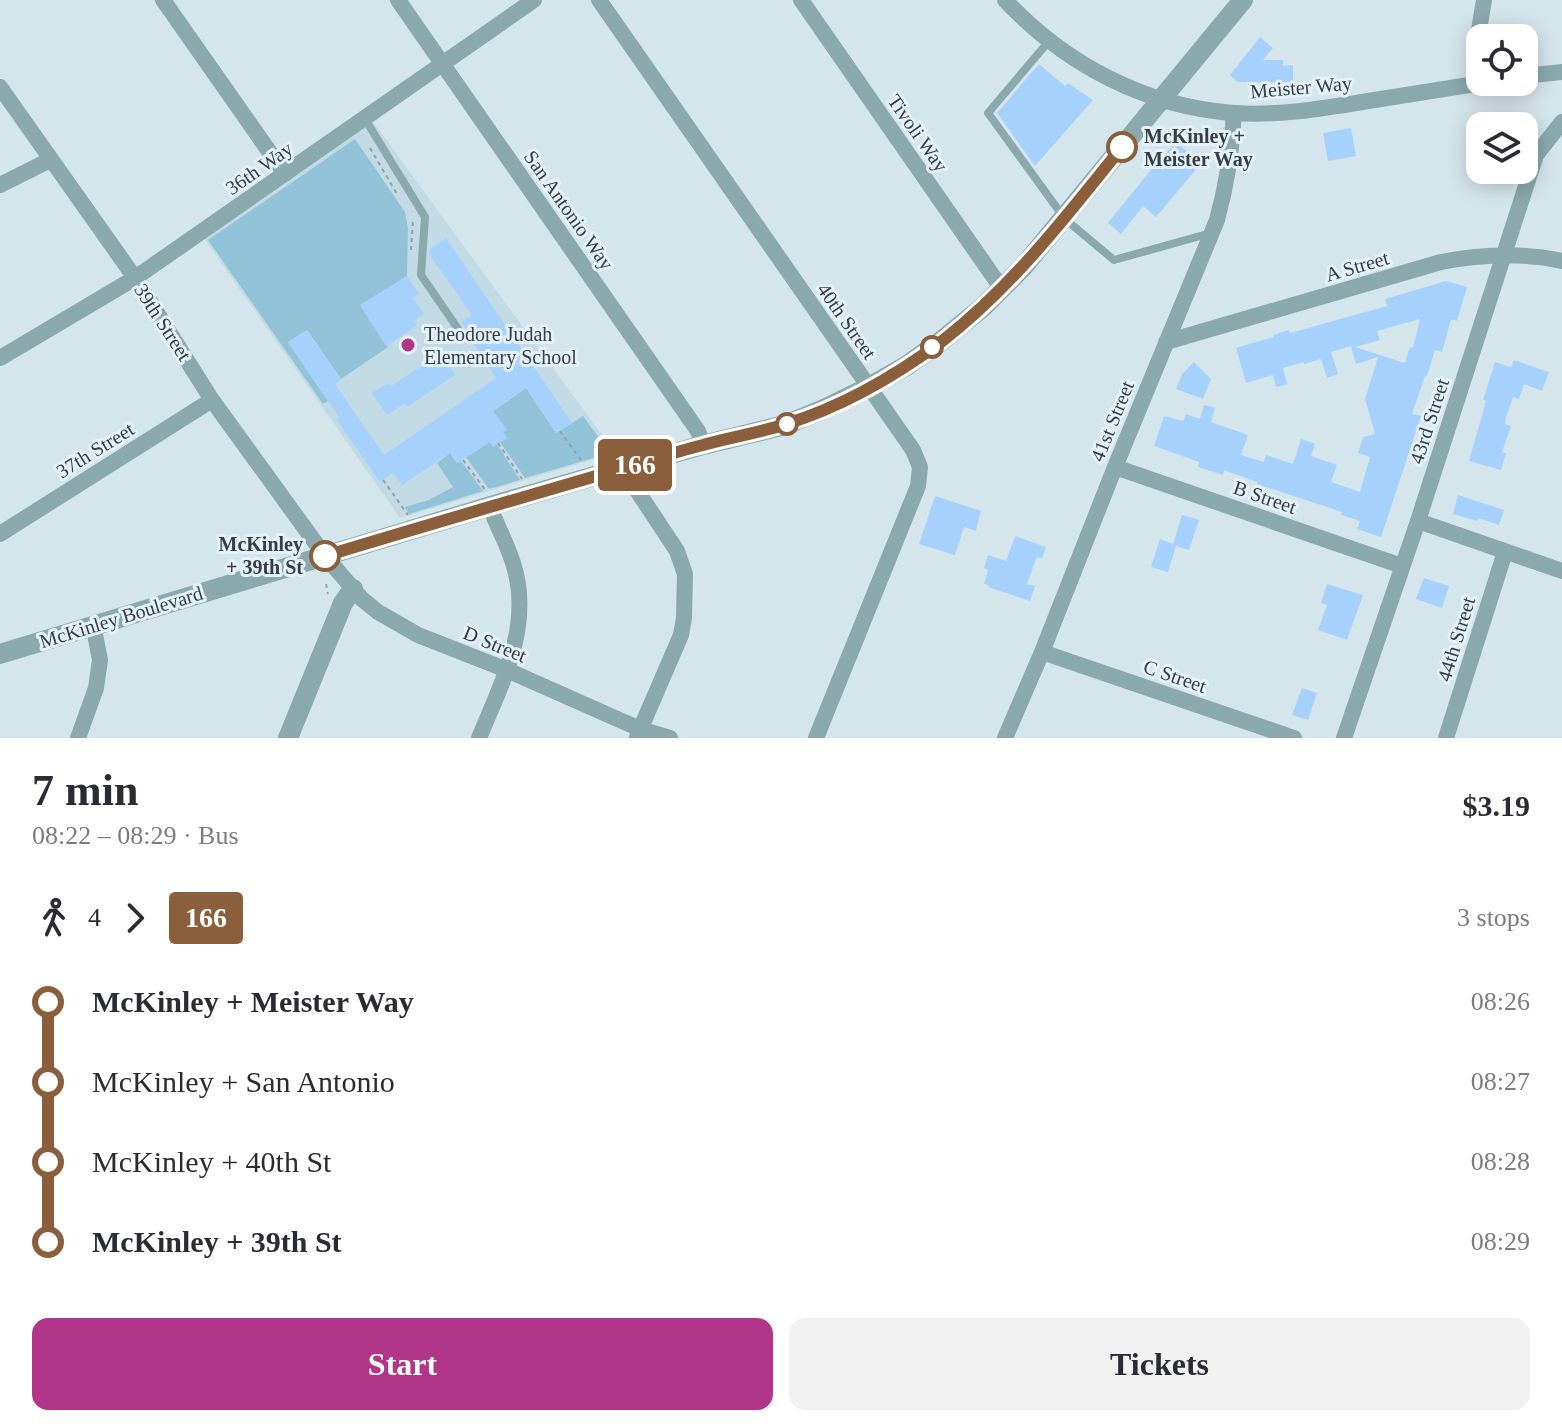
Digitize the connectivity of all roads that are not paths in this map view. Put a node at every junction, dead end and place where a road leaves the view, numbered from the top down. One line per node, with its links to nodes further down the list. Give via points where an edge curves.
1 (163, 0): 21 (street)
2 (398, 0): 11 (street, San Antonio Way)
3 (534, 0): 11 (street, 36th Way)
4 (599, 0): 32 (street, 40th Street)
5 (801, 0): 28 (street, Tivoli Way)
6 (1005, 0): 10 (street, Meister Way)
7 (1243, 0): 16 (street, McKinley Boulevard)
8 (1484, 0): 9 (street)
9 (1480, 24)
10 (1049, 41): 16 (street, Meister Way, via 1121,92); 23 (lane, via 988,113)
11 (443, 63): 18 (street, 36th Way); 34 (street, San Antonio Way)
12 (1562, 72): 13 (street)
13 (1538, 75)
14 (1466, 83): 17 (street, Meister Way, via 1313,110)
15 (0, 87): 20 (street, 39th Street)
16 (1160, 99): 17 (street, Meister Way); 23 (street, McKinley Boulevard)
17 (1234, 113): 24 (street, 41st Street, via 1231,160)
18 (364, 118): 21 (street, 36th Way); 29 (lane, via 425,217 421,275)
19 (1562, 122): 25 (street, 43rd Street, via 1536,155)
20 (50, 160): 22 (street); 27 (street, 39th Street)
21 (285, 174): 27 (street, 36th Way)
22 (0, 185)
23 (1065, 219): 24 (lane, via 1114,260); 28 (street, McKinley Boulevard)
24 (1211, 233): 30 (street, 41st Street)
25 (1503, 255): 26 (street, A Street); 30 (street, A Street, via 1441,262); 38 (street, 43rd Street)
26 (1562, 261)
27 (135, 278): 31 (street, 36th Way); 33 (street, 39th Street)
28 (1002, 289): 32 (street, McKinley Boulevard, via 940,342)
29 (465, 339)
30 (1166, 342): 36 (street, 41st Street)
31 (0, 358)
32 (869, 387): 34 (street, McKinley Boulevard, via 785,425); 54 (street, 40th Street, via 913,450 920,477)
33 (212, 400): 39 (street, 37th Street); 41 (street, 39th Street)
34 (703, 445): 35 (street, McKinley Boulevard)
35 (628, 467): 37 (street, McKinley Boulevard); 49 (street, via 685,574 681,635)
36 (1115, 467): 42 (street, B Street); 46 (street, 41st Street)
37 (489, 500): 41 (street, McKinley Boulevard); 48 (street, via 519,586 519,626)
38 (1418, 521): 40 (street); 42 (street, 43rd Street)
39 (0, 534)
40 (1505, 552): 43 (street); 58 (street, 44th Street)
41 (325, 556): 44 (street, D Street); 45 (street, McKinley Boulevard)
42 (1402, 566): 57 (street, 43rd Street)
43 (1562, 571)
44 (353, 589): 48 (street, D Street, via 397,624); 51 (street)
45 (93, 624): 47 (street, McKinley Boulevard); 50 (street, via 100,660)
46 (1042, 652): 55 (street, 41st Street); 56 (street, C Street)
47 (0, 654)
48 (507, 670): 49 (street, D Street); 52 (street)
49 (638, 733): 53 (street, D Street)
50 (78, 738)
51 (288, 738)
52 (479, 738)
53 (670, 738)
54 (816, 738)
55 (1005, 738)
56 (1294, 738)
57 (1344, 738)
58 (1446, 738)

